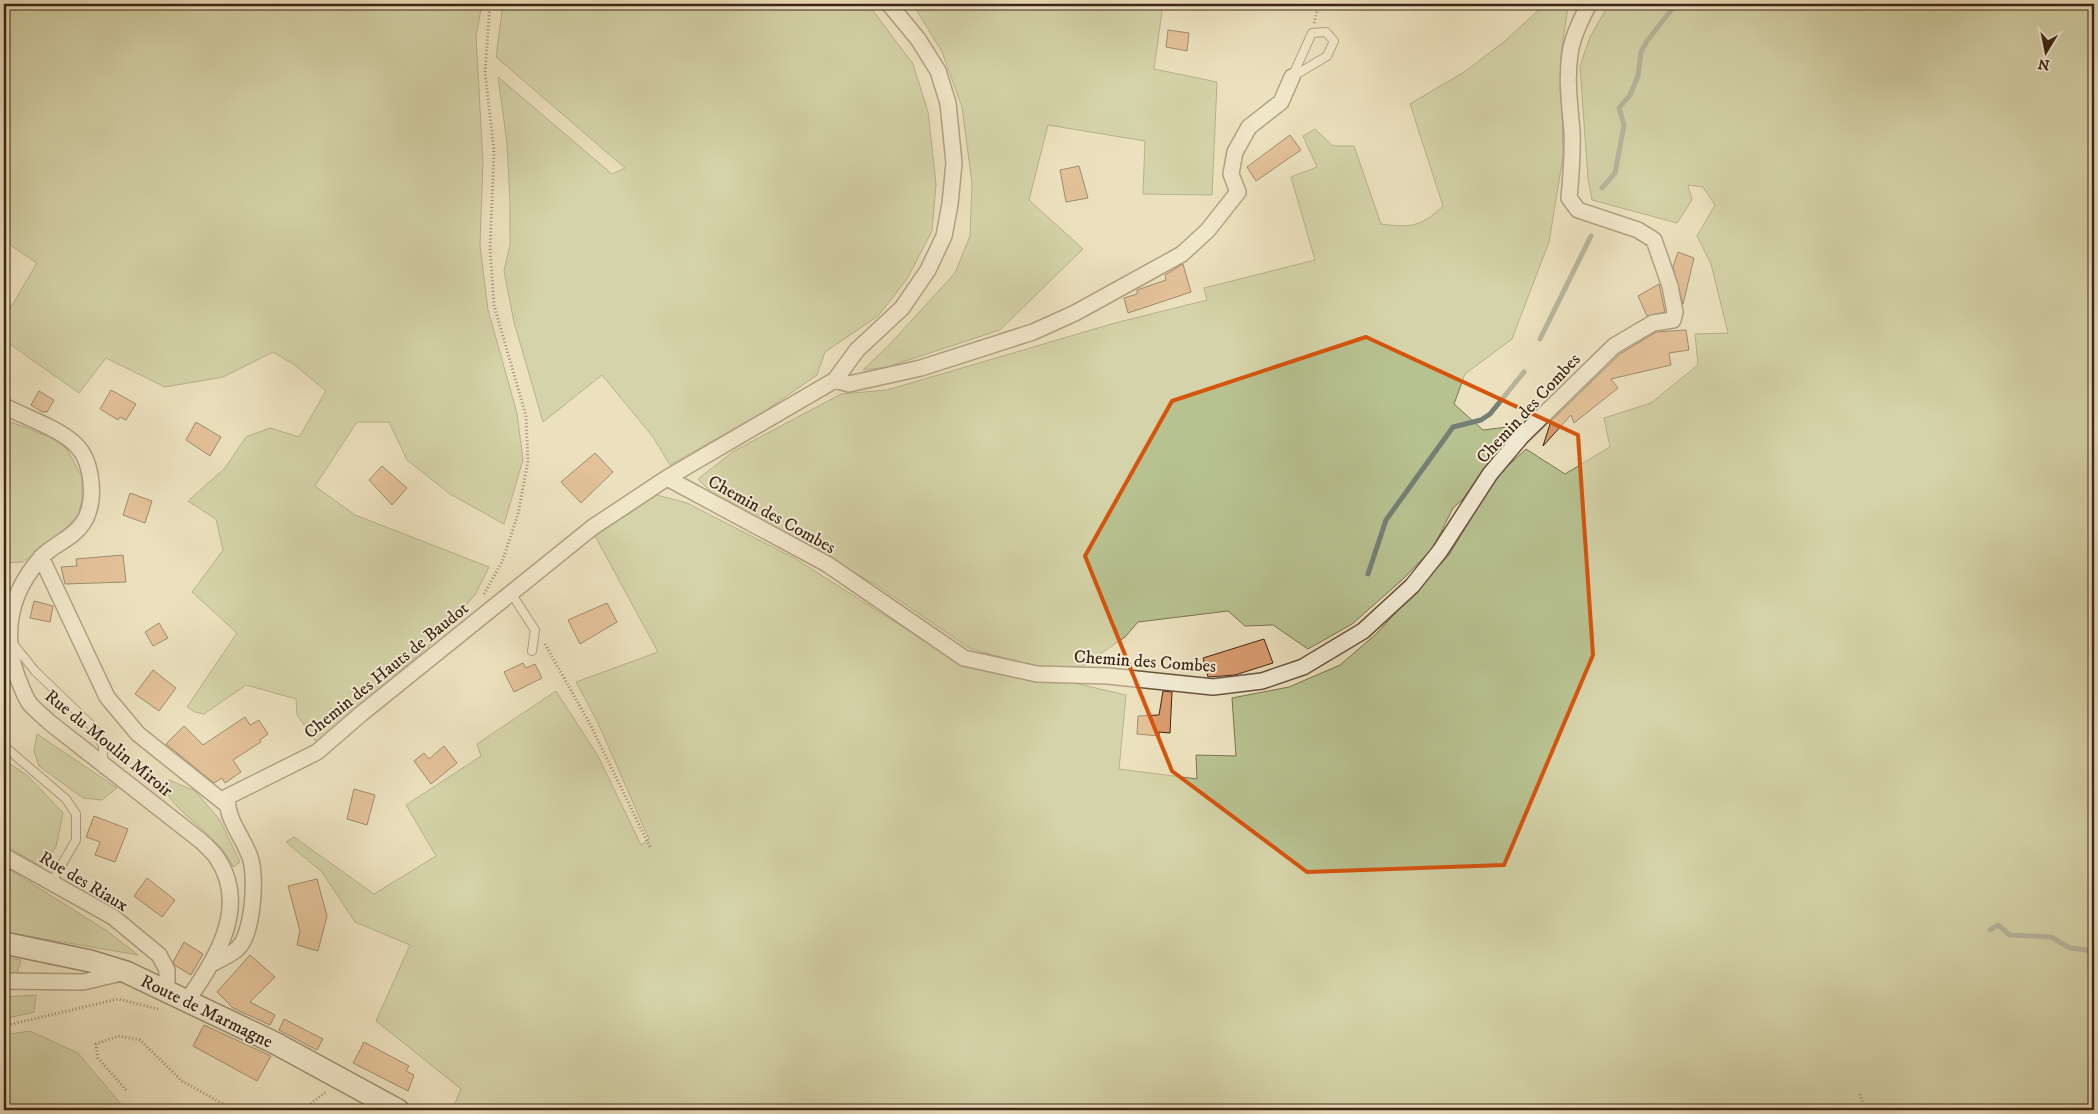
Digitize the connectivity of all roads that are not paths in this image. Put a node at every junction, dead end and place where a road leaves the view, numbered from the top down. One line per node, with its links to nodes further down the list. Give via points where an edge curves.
1 (889, 4): 4 (street, via 918,39 938,71 948,103 954,163 950,204 944,236 928,270 902,308 858,350)
2 (1589, 4): 6 (street, Chemin des Combes, via 1570,53 1568,97 1572,167 1569,198 1578,210 1638,230 1654,240 1670,286 1675,312 1673,320 1653,323 1614,346 1520,437 1490,474 1435,558 1412,586 1364,631 1303,668 1262,681 1213,687 1108,676 1037,674 964,658 827,564)
3 (1292, 77): 3 (lane, via 1312,32 1326,32 1334,40 1327,56); 4 (street, via 1281,102 1248,127 1235,152 1231,174 1238,192 1208,230 1182,254 1075,313 1033,332 874,380 850,384)
4 (835, 380): 6 (street, Chemin des Hauts de Baudot)
5 (4, 406): 7 (street, Rue du Moulin Miroir, via 75,444 89,472 90,506 84,522 71,537)
6 (667, 478): 8 (street, Chemin des Hauts de Baudot, via 592,527)
7 (41, 557): 9 (street, Rue du Moulin Miroir, via 23,581 11,613); 13 (street, via 107,697 138,734)
8 (511, 593): 10 (lane, via 535,630); 13 (street, Chemin des Hauts de Baudot, via 325,746 227,796)
9 (9, 639): 12 (lane, via 35,671 94,728 103,746); 12 (street, Rue du Moulin Miroir, via 10,655 29,703)
10 (532, 650)
11 (4, 746): 15 (lane, via 66,799 76,814 76,840)
12 (103, 764): 17 (street, Rue du Moulin Miroir, via 202,841 218,859 232,904 224,939)
13 (227, 805): 17 (street, via 251,858 254,886 250,923 238,948)
14 (4, 856): 15 (street, Rue des Riaux)
15 (51, 883): 20 (street, Rue des Riaux, via 113,917 159,955 167,970)
16 (4, 943): 18 (street, Route de Marmagne)
17 (210, 965): 21 (street, Rue du Moulin Miroir)
18 (126, 972): 19 (street, via 83,982); 20 (street, Route de Marmagne)
19 (4, 981)
20 (167, 992): 21 (street, Route de Marmagne)
21 (186, 1002): 22 (street, Route de Marmagne, via 275,1043)
22 (398, 1110)

